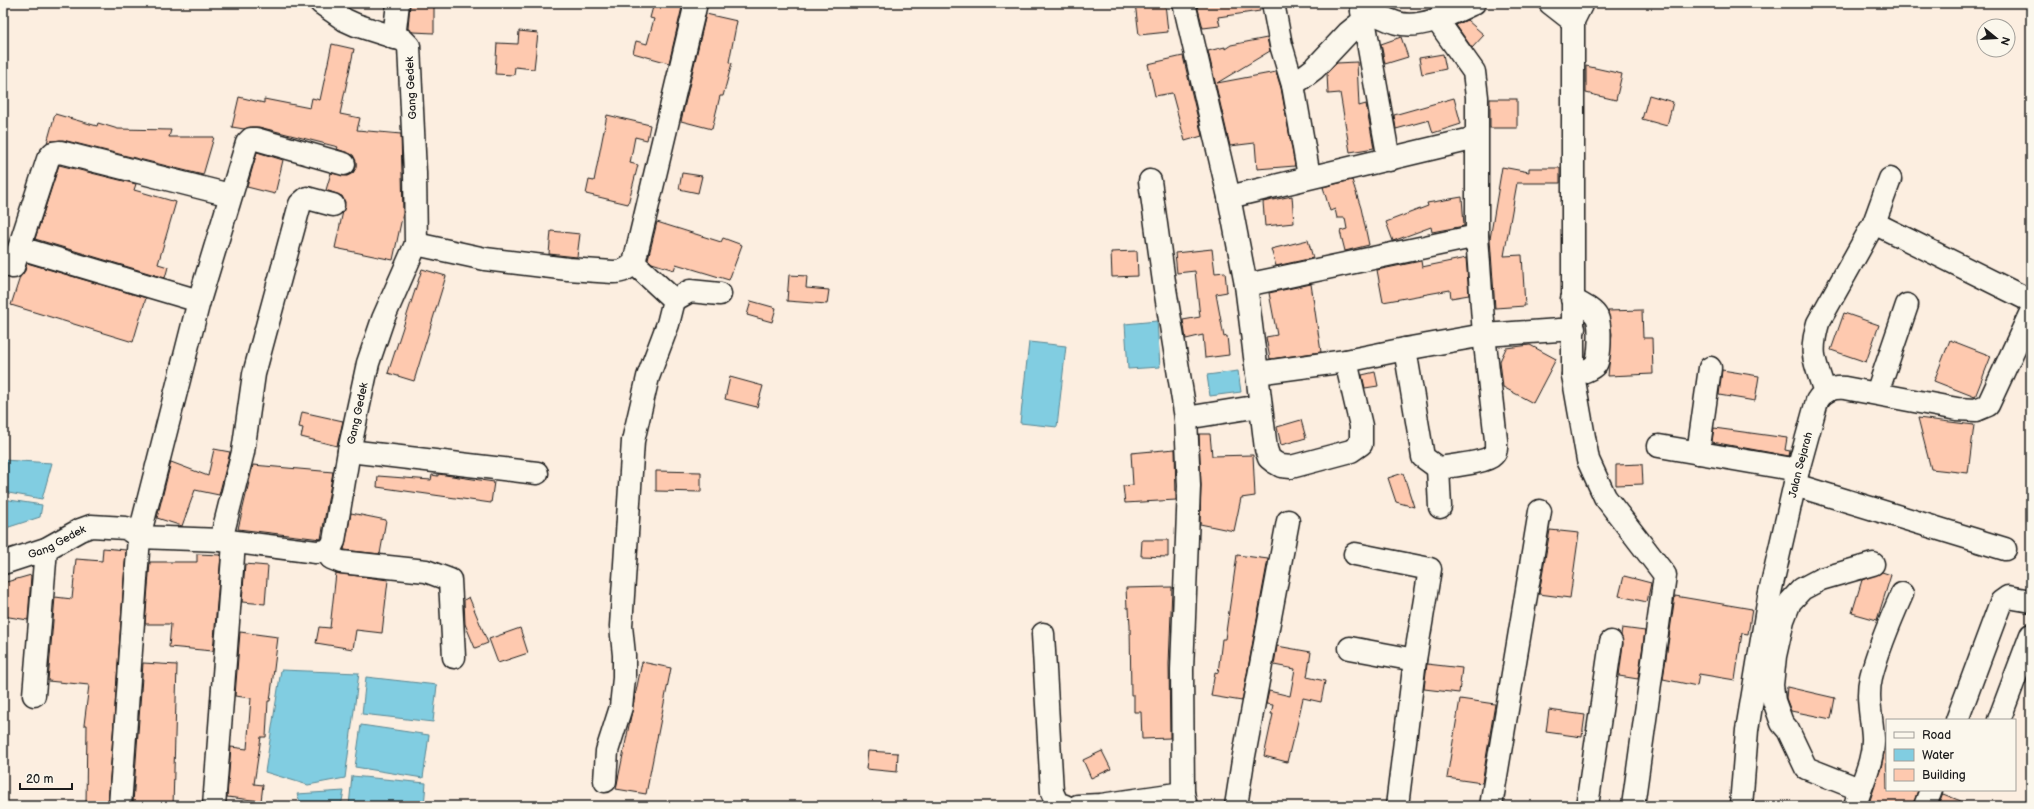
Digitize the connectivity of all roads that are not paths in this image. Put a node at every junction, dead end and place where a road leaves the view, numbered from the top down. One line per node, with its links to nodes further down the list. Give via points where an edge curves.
1 (321, 3): 11 (street, Gang Gedek, via 350,22)
2 (398, 3): 11 (street)
3 (696, 3): 25 (street)
4 (1184, 3): 20 (street)
5 (1273, 3): 12 (street)
6 (1474, 3): 10 (street)
7 (1550, 3): 9 (street)
8 (1362, 11): 10 (street, via 1398,23); 12 (street, via 1348,33 1315,68); 14 (street)
9 (1577, 12): 28 (street)
10 (1437, 20): 13 (street, via 1474,72 1477,97)
11 (394, 38): 24 (street, Gang Gedek, via 403,40 409,46 416,173)
12 (1293, 85): 16 (street)
13 (1476, 138): 14 (street); 23 (street)
14 (1389, 160): 16 (street)
15 (344, 164): 19 (street, via 251,139 247,143)
16 (1309, 176): 20 (street)
17 (1890, 179): 22 (street)
18 (1150, 181): 44 (street)
19 (230, 196): 30 (street); 30 (street, via 60,152 53,153 48,159 17,258)
20 (1229, 197): 26 (street)
21 (333, 205): 55 (street, via 307,198 300,204 254,374)
22 (1874, 223): 31 (street); 41 (street, via 1818,323 1814,336 1813,355)
23 (1477, 236): 26 (street); 35 (street)
24 (416, 244): 25 (street, via 485,259 568,269 621,272); 46 (street, Gang Gedek, via 383,319 368,363)
25 (634, 263): 29 (street)
26 (1246, 284): 39 (street)
27 (720, 294): 29 (street, via 690,290)
28 (1572, 299): 34 (street); 40 (street, via 1597,317 1599,327 1599,356 1596,364)
29 (674, 300): 73 (street, via 648,377 633,441 621,626 624,678 620,707 607,751)
30 (198, 301): 54 (street)
31 (2031, 301)
32 (1907, 305): 42 (street)
33 (2031, 312): 42 (street, via 1993,412 1957,409)
34 (1574, 329): 35 (street); 40 (street)
35 (1484, 335): 36 (street); 48 (street, via 1496,449 1490,457)
36 (1405, 349): 37 (street); 48 (street, via 1422,452 1430,463)
37 (1346, 361): 39 (street); 43 (street, via 1362,434 1361,444 1356,449 1291,467 1281,466 1269,458)
38 (1710, 368): 47 (street)
39 (1257, 373): 43 (street)
40 (1573, 375): 85 (street, via 1588,460 1605,496 1665,575)
41 (1826, 392): 42 (street, via 1838,388); 50 (street, Jalan Sejarah, via 1820,396 1815,407)
42 (1876, 393)
43 (1260, 406): 44 (street)
44 (1186, 418): 76 (street, via 1189,486 1182,670)
45 (1659, 446): 47 (street)
46 (349, 451): 49 (street); 58 (street, Gang Gedek, via 334,542)
47 (1698, 453): 50 (street)
48 (1438, 468): 51 (street)
49 (537, 473)
50 (1797, 477): 57 (street); 86 (street, Jalan Sejarah, via 1769,597 1748,730)
51 (1440, 507)
52 (1540, 510): 83 (street)
53 (1288, 520): 81 (street)
54 (139, 537): 55 (street, Gang Gedek); 56 (street, Gang Gedek, via 126,528 91,526); 77 (street)
55 (227, 541): 58 (street, Gang Gedek, via 316,552); 78 (street)
56 (46, 549): 60 (street, Gang Gedek); 70 (street)
57 (2005, 549)
58 (327, 551): 68 (street, via 331,558 341,562 426,571 450,580)
59 (1355, 554): 69 (street, via 1430,569)
60 (3, 563)
61 (1873, 564): 75 (street, via 1821,580 1802,589 1790,602 1775,656 1772,685 1777,711 1806,768)
62 (1902, 594): 75 (street, via 1870,678 1873,739 1868,767)
63 (2031, 602): 71 (street, via 2008,597 2001,602)
64 (1043, 634): 79 (street, via 1052,792 1057,803)
65 (2031, 635): 72 (street)
66 (1611, 642): 84 (street)
67 (1350, 648): 69 (street)
68 (454, 657)
69 (1415, 660): 82 (street)
70 (34, 695)
71 (1957, 719)
72 (1999, 719)
73 (605, 781)
74 (1931, 791): 87 (street)
75 (1857, 798)
76 (1185, 800): 80 (street)
77 (120, 806)
78 (214, 806)
79 (1065, 806)
80 (1078, 806)
81 (1236, 806)
82 (1397, 806)
83 (1491, 806)
84 (1587, 806)
85 (1633, 806)
86 (1741, 806)
87 (1925, 806)

